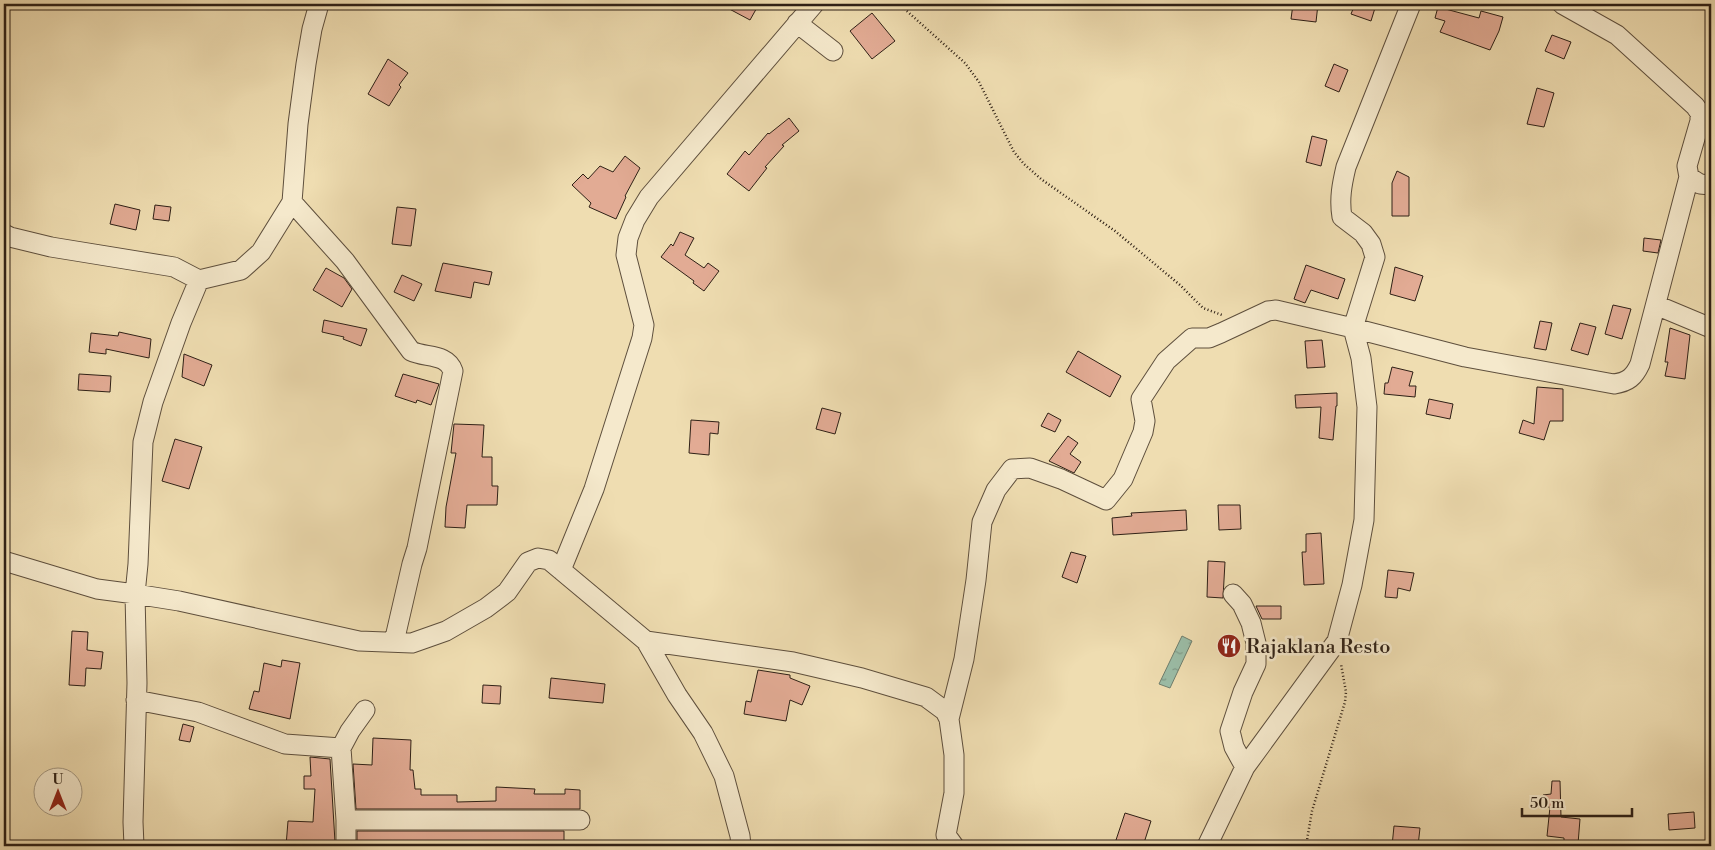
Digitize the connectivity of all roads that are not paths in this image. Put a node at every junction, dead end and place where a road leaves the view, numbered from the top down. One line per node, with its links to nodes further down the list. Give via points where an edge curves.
1 (319, 4): 10 (street, via 306,64)
2 (814, 4): 5 (street)
3 (1411, 4): 14 (street, via 1346,167 1340,192 1342,217 1362,233 1371,244 1375,257)
4 (1562, 4): 7 (street, via 1617,36 1696,106)
5 (797, 23): 6 (street); 17 (street, via 649,197 635,220 626,255 644,325 642,338 594,488)
6 (833, 51)
7 (1705, 110): 8 (street, via 1687,166)
8 (1690, 177): 9 (street, via 1700,184); 13 (street)
9 (1711, 185)
10 (292, 202): 12 (street, via 261,252 241,270); 21 (street, via 345,261 411,351 419,356 444,360 453,371)
11 (4, 234): 12 (street, via 51,248 174,267)
12 (199, 280): 18 (street, via 153,402 143,442)
13 (1656, 305): 14 (street, via 1635,375 1614,384 1466,357); 15 (street)
14 (1353, 328): 24 (street, via 1276,310 1221,334 1192,338 1166,361 1141,399 1145,421 1143,432 1123,479 1106,500 1030,468 1012,469 996,490 982,522 964,659); 26 (street, via 1361,358 1367,407 1364,520 1352,585 1337,641)
15 (1711, 328)
16 (4, 561): 18 (street, via 97,589)
17 (561, 570): 20 (street); 21 (street, via 549,560 538,558 528,562 506,592 446,632 412,643)
18 (135, 594): 21 (street, via 359,641); 22 (street)
19 (1233, 594): 26 (street, via 1251,623 1256,643 1256,664 1230,731)
20 (646, 641): 24 (street, via 793,662 862,678 926,697 945,711); 31 (street, via 703,733 724,776)
21 (394, 642)
22 (136, 700): 25 (street, via 198,712 285,744); 29 (street)
23 (365, 710): 25 (street)
24 (949, 719): 32 (street, via 954,754 954,793 946,835)
25 (341, 748): 27 (street)
26 (1245, 767): 33 (street)
27 (346, 820): 28 (street); 30 (street)
28 (580, 820)
29 (134, 846)
30 (346, 846)
31 (741, 846)
32 (954, 846)
33 (1207, 846)

